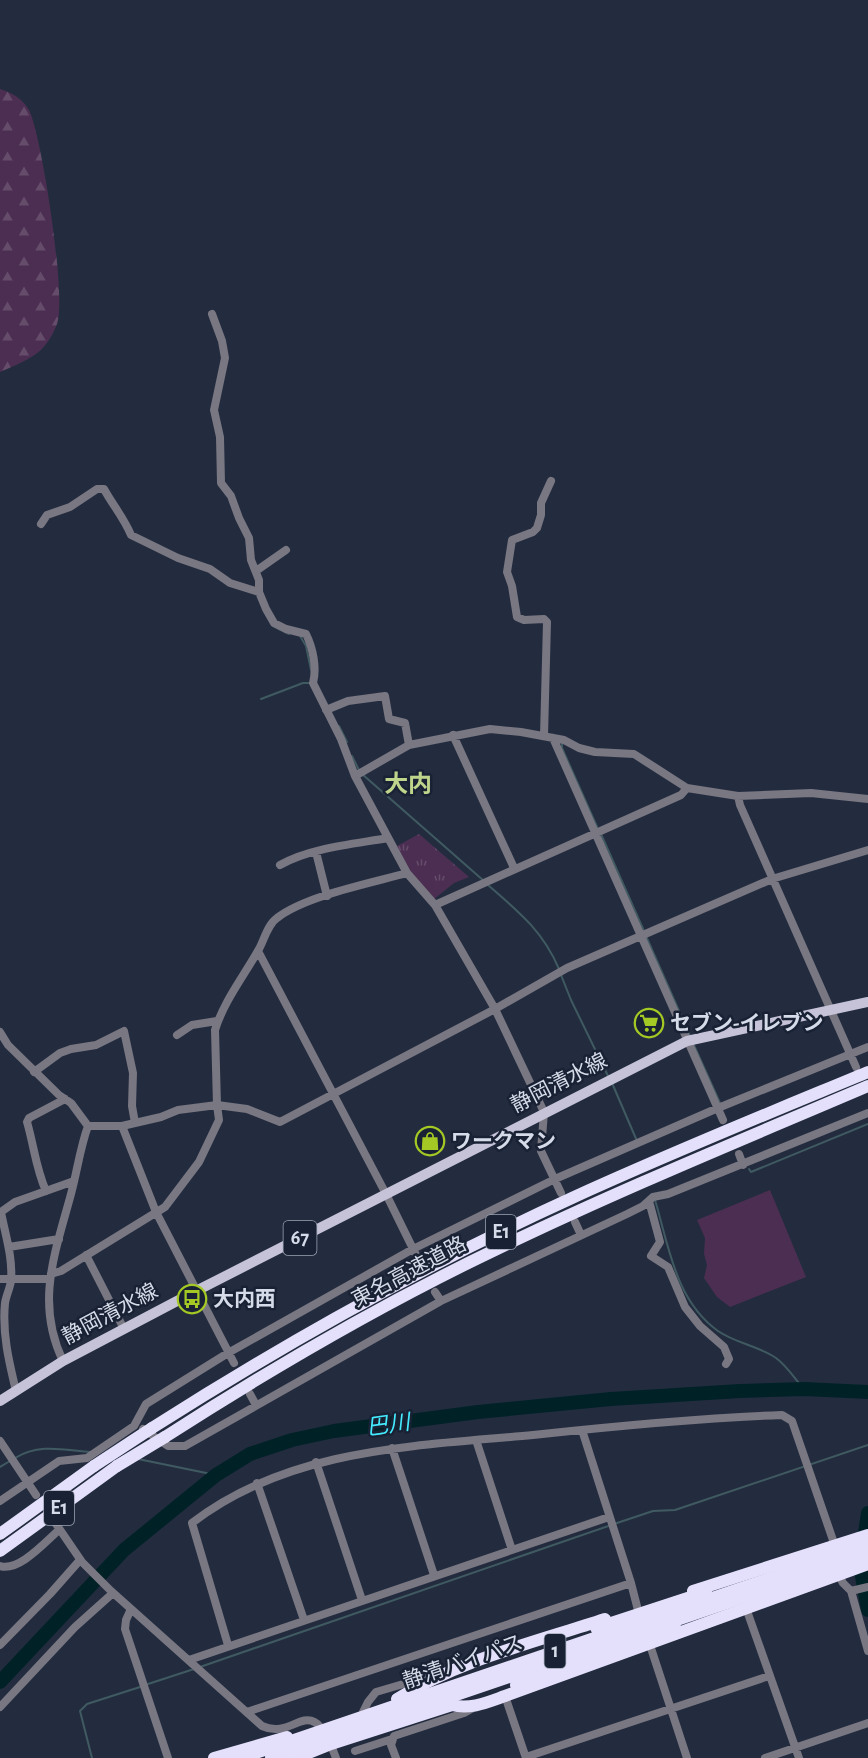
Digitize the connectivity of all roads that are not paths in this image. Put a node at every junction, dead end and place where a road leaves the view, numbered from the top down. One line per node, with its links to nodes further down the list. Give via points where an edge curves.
1 (212, 314): 5 (street, via 225,358 214,410 220,437 222,483 249,538)
2 (551, 481): 9 (street, via 541,503 537,528 512,540 507,572 517,617 547,622)
3 (41, 524): 6 (street, via 47,515 104,489 131,535 210,569 230,583)
4 (286, 550): 5 (street)
5 (256, 571): 6 (street)
6 (259, 592): 7 (street, via 274,623 306,634 314,665 313,683)
7 (326, 710): 11 (street, via 348,701 385,696 389,719 405,723); 12 (street)
8 (453, 735): 9 (street, via 490,729); 11 (street); 21 (street)
9 (544, 736): 10 (street)
10 (553, 738): 13 (street, via 595,752 634,754); 16 (street)
11 (410, 745): 12 (street)
12 (355, 776): 17 (street)
13 (687, 788): 14 (street); 16 (street, via 681,795)
14 (738, 796): 15 (street, via 811,793); 23 (street)
15 (868, 799)
16 (594, 833): 21 (street); 26 (street)
17 (388, 838): 19 (street); 22 (street)
18 (868, 850): 23 (street)
19 (316, 852): 20 (street); 24 (street)
20 (280, 865)
21 (514, 868): 25 (street)
22 (406, 873): 24 (street); 25 (street)
23 (771, 879): 26 (street); 30 (street)
24 (327, 896): 27 (street, via 290,909 274,920)
25 (435, 905): 29 (street)
26 (641, 936): 29 (street, via 567,968); 34 (street)
27 (258, 951): 31 (street); 40 (street)
28 (868, 1002): 30 (main road, 静岡清水線 / 67)
29 (495, 1009): 40 (street); 44 (street)
30 (831, 1010): 34 (main road, 静岡清水線 / 67); 36 (street)
31 (217, 1021): 33 (street, via 192,1025); 42 (street)
32 (0, 1032): 38 (street)
33 (177, 1035)
34 (687, 1041): 43 (street); 44 (main road, 静岡清水線 / 67)
35 (868, 1047): 36 (street)
36 (850, 1054): 37 (street); 43 (street)
37 (862, 1069): 88 (highway, 東名高速道路 / E1, bridge, via 490,1237 330,1321)
38 (34, 1072): 41 (street); 47 (street, via 60,1053 96,1045 124,1031 133,1073)
39 (868, 1086): 101 (highway, 東名高速道路 / E1, bridge, via 496,1249 336,1333 117,1466)
40 (333, 1095): 42 (street, via 280,1122 247,1109); 56 (street)
41 (65, 1099): 48 (street); 54 (street, via 27,1122)
42 (217, 1105): 47 (street, via 178,1110); 58 (street, via 219,1120 205,1152 165,1207)
43 (718, 1108): 46 (street); 52 (street)
44 (544, 1112): 52 (street, via 541,1152); 56 (main road, 静岡清水線 / 67)
45 (868, 1113): 51 (street)
46 (723, 1120)
47 (135, 1123): 49 (street)
48 (88, 1126): 49 (street); 53 (street)
49 (122, 1126): 58 (street)
50 (738, 1154): 51 (street)
51 (743, 1165): 57 (street)
52 (555, 1179): 55 (street); 63 (street)
53 (74, 1181): 54 (street); 61 (street)
54 (46, 1191): 62 (street, via 15,1202 1,1212)
55 (561, 1193)
56 (386, 1194): 63 (street); 69 (main road, 静岡清水線 / 67)
57 (654, 1198): 60 (street); 78 (street, via 660,1242 651,1256 668,1267 685,1307 724,1347 729,1359)
58 (156, 1212): 64 (street); 69 (street)
59 (575, 1222): 60 (street)
60 (581, 1235): 71 (street)
61 (59, 1239): 62 (street); 66 (street)
62 (9, 1247): 68 (street)
63 (413, 1249): 65 (street); 75 (street)
64 (86, 1255): 66 (street); 73 (street)
65 (420, 1263)
66 (51, 1276): 68 (street); 76 (street, via 48,1314)
67 (0, 1279): 68 (street)
68 (10, 1280): 72 (street)
69 (196, 1291): 73 (main road, 静岡清水線 / 67); 75 (street)
70 (435, 1292): 71 (street)
71 (441, 1301): 82 (street)
72 (3, 1302): 74 (street)
73 (124, 1329): 76 (main road, 静岡清水線 / 67)
74 (3, 1330): 79 (street)
75 (228, 1353): 77 (street); 83 (street, via 146,1404)
76 (63, 1361): 79 (main road, 静岡清水線 / 67)
77 (234, 1363)
78 (726, 1364)
79 (16, 1391): 81 (main road, 静岡清水線 / 67)
80 (250, 1394): 82 (street)
81 (0, 1401)
82 (256, 1406): 83 (street, via 178,1448 163,1444)
83 (137, 1422): 88 (street)
84 (582, 1430): 85 (street); 94 (street); 102 (street, via 782,1414 792,1421)
85 (476, 1440): 87 (street); 100 (street)
86 (0, 1441): 90 (street)
87 (392, 1448): 89 (street); 108 (street)
88 (90, 1462): 90 (street, via 59,1461); 97 (highway, 東名高速道路 / E1)
89 (316, 1462): 91 (street); 113 (street)
90 (27, 1483): 92 (street); 93 (street)
91 (257, 1483): 117 (street); 120 (street, via 192,1523)
92 (36, 1495)
93 (0, 1501)
94 (609, 1517): 100 (street); 109 (street)
95 (54, 1521): 96 (street)
96 (59, 1530): 104 (street); 106 (street, via 19,1564 10,1568)
97 (0, 1534)
98 (868, 1535): 102 (highway)
99 (868, 1545): 102 (highway, 静清バイパス / 1, bridge)
100 (512, 1550): 108 (street)
101 (0, 1551)
102 (831, 1551): 107 (street); 116 (highway); 126 (highway, bridge, via 496,1661); 141 (highway, 静清バイパス / 1, bridge)
103 (868, 1555): 107 (highway, 静清バイパス / 1, bridge)
104 (81, 1561): 112 (street); 118 (street)
105 (868, 1564): 107 (highway, 1)
106 (0, 1566)
107 (840, 1569): 111 (street, via 843,1583); 114 (highway, 1); 128 (highway, bridge); 142 (highway, 静清バイパス / 1, bridge)
108 (434, 1575): 113 (street)
109 (632, 1583): 116 (street); 131 (street)
110 (868, 1587): 111 (street)
111 (854, 1591): 121 (street)
112 (112, 1592): 115 (street); 129 (street)
113 (362, 1600): 117 (street)
114 (746, 1608): 119 (highway, 1); 124 (street)
115 (131, 1609): 122 (street); 139 (street, via 125,1629)
116 (637, 1609): 119 (street); 123 (highway)
117 (304, 1620): 120 (street)
118 (0, 1645)
119 (650, 1645): 125 (highway, 1); 130 (street)
120 (228, 1646): 122 (street)
121 (868, 1651)
122 (189, 1660): 131 (street)
123 (448, 1672): 126 (highway); 132 (street, via 376,1692)
124 (769, 1676): 130 (street); 137 (street)
125 (505, 1696): 127 (highway, 1); 146 (street)
126 (397, 1699): 132 (highway)
127 (478, 1705): 128 (highway, 1); 135 (street)
128 (452, 1706): 136 (highway, 1)
129 (0, 1707)
130 (670, 1710): 146 (street); 147 (street)
131 (247, 1712): 134 (street, via 270,1730 304,1719)
132 (363, 1712): 134 (highway)
133 (868, 1723): 137 (street)
134 (322, 1728): 136 (street); 140 (highway)
135 (392, 1739): 138 (street); 145 (street)
136 (331, 1744): 143 (highway, 1); 144 (street)
137 (795, 1748): 148 (street); 149 (street)
138 (355, 1750)
139 (168, 1758)
140 (214, 1758)
141 (241, 1758)
142 (271, 1758)
143 (296, 1758)
144 (336, 1758)
145 (396, 1758)
146 (526, 1758)
147 (687, 1758)
148 (765, 1758)
149 (799, 1758)

